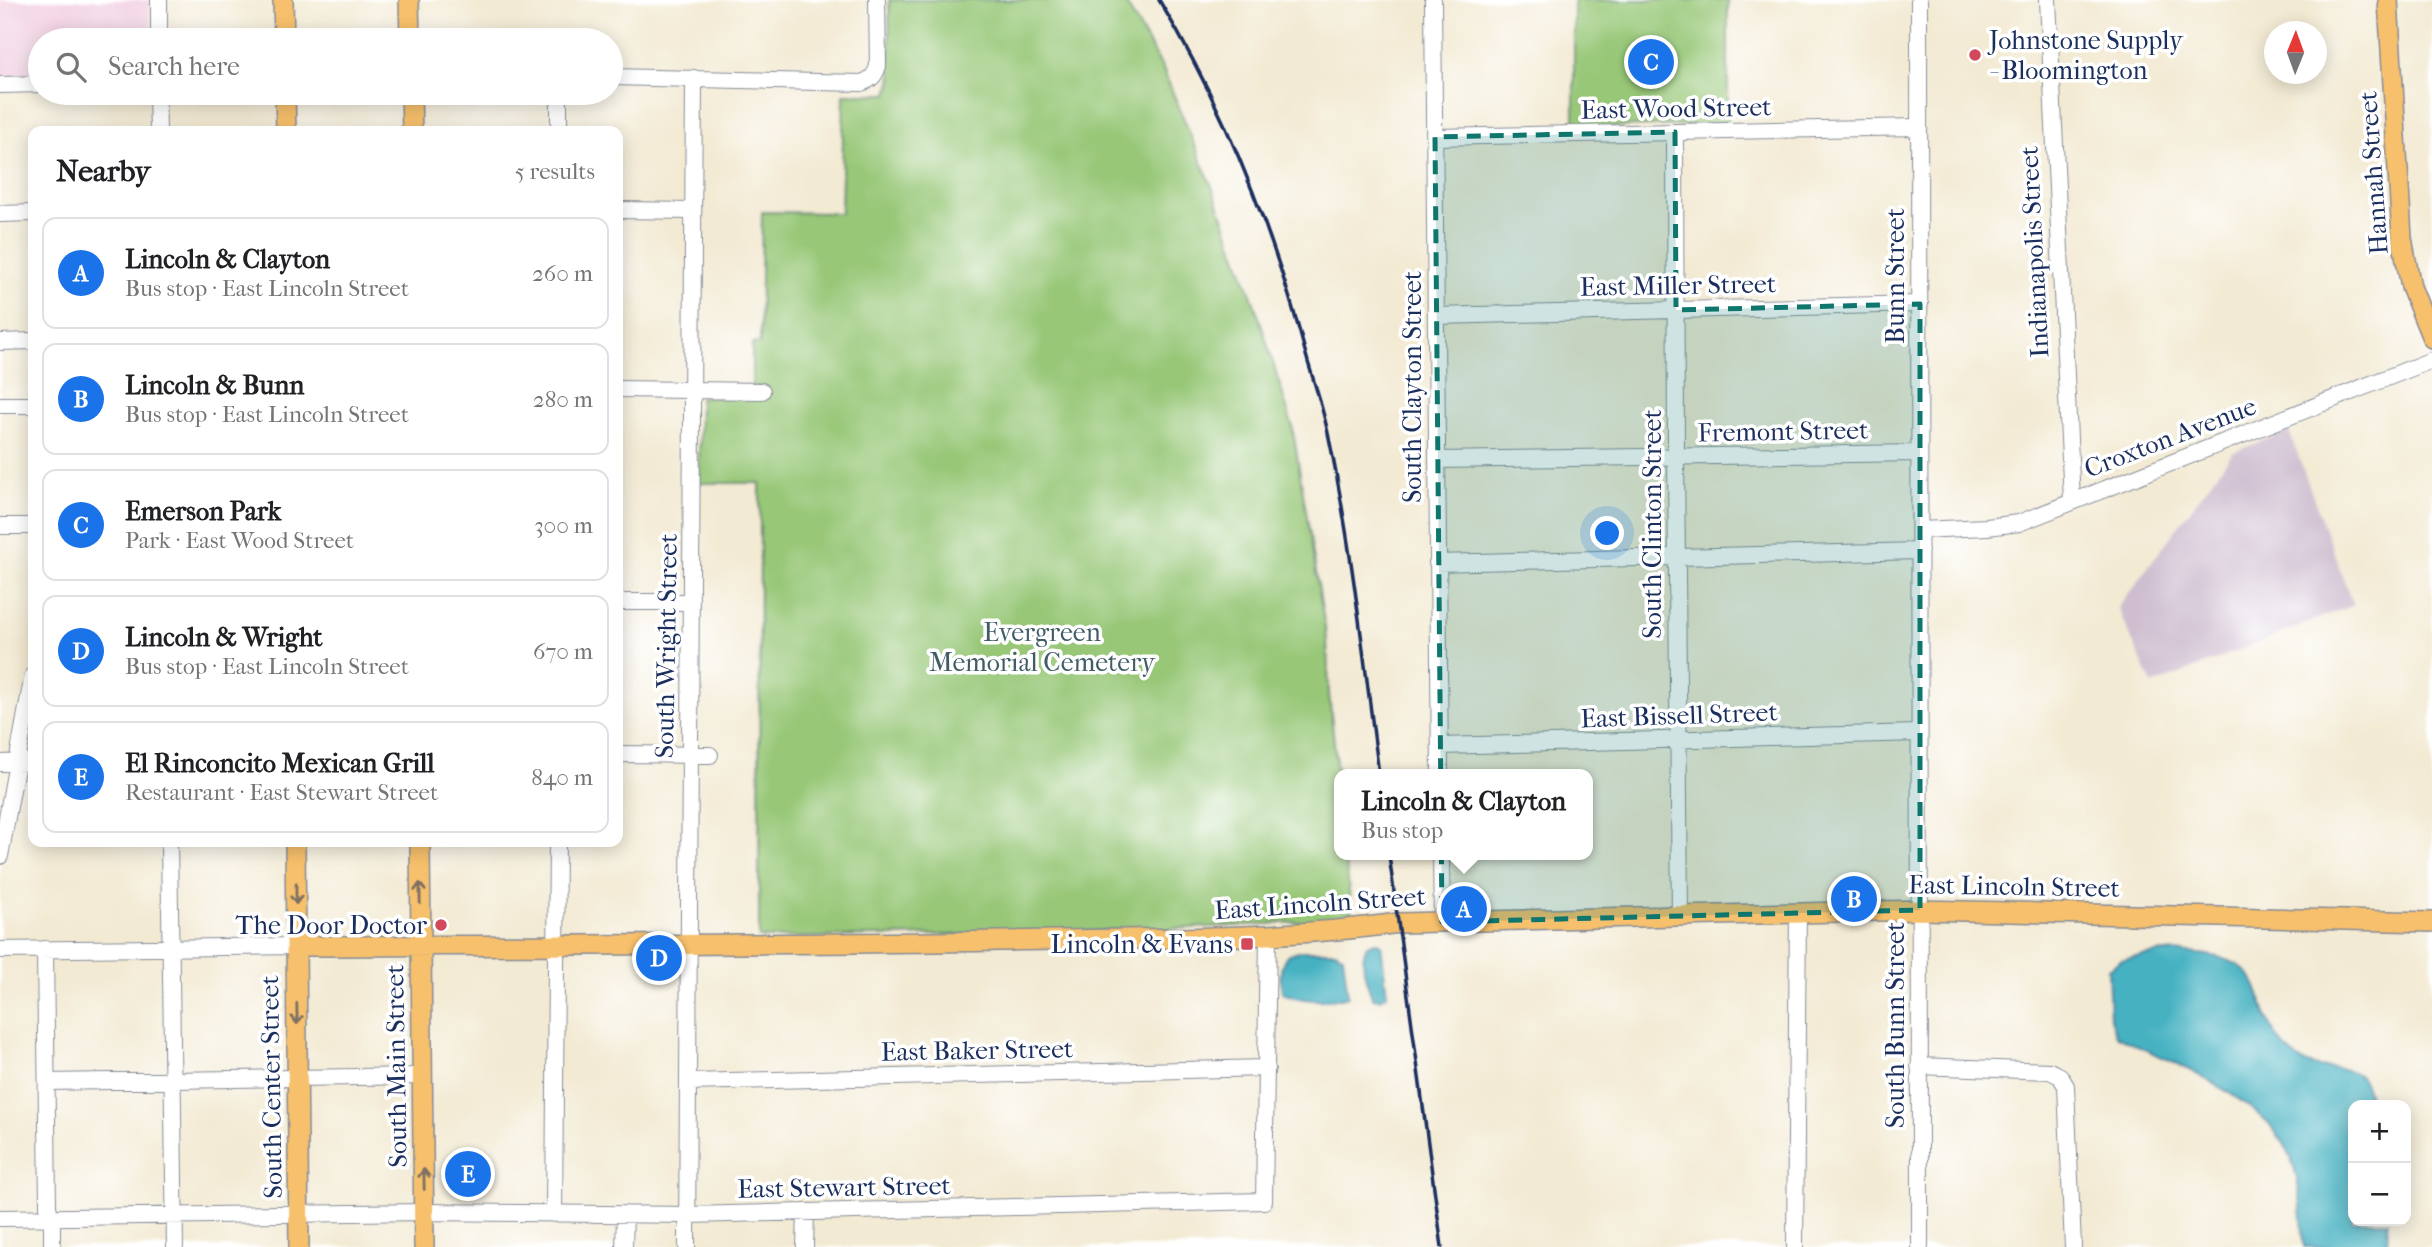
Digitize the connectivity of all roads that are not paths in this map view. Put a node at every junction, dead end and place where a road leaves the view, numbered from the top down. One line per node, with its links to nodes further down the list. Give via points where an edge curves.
1 (159, 0): 9 (street)
2 (283, 0): 10 (main road)
3 (409, 0): 11 (main road)
4 (877, 0): 13 (street, via 878,66 873,77 861,83)
5 (1433, 0): 26 (street, South Clayton Street)
6 (1919, 0): 24 (street, Bunn Street)
7 (2048, 0): 46 (street, Indianapolis Street)
8 (2388, 0): 34 (main road, Hannah Street, via 2402,238 2411,287)
9 (159, 28)
10 (284, 28)
11 (410, 28)
12 (623, 77): 13 (street)
13 (694, 78): 28 (street, South Wright Street)
14 (28, 84): 15 (street)
15 (0, 85)
16 (157, 105): 20 (street)
17 (285, 105): 21 (main road)
18 (411, 105): 22 (main road)
19 (559, 105): 23 (street)
20 (158, 126)
21 (286, 126)
22 (412, 126)
23 (559, 126)
24 (1919, 127): 25 (street, East Wood Street); 31 (street, Bunn Street)
25 (1675, 132): 26 (street, East Wood Street); 32 (street, South Clinton Street)
26 (1435, 137): 33 (street, South Clayton Street)
27 (623, 210): 28 (street)
28 (693, 211): 39 (street, South Wright Street)
29 (28, 213): 30 (street)
30 (0, 214)
31 (1920, 304): 32 (street, East Miller Street); 43 (street, Bunn Street)
32 (1676, 310): 33 (street, East Miller Street); 44 (street, South Clinton Street)
33 (1437, 316): 45 (street, South Clayton Street)
34 (2432, 338)
35 (28, 341): 36 (street)
36 (0, 342)
37 (2432, 360): 46 (street, Croxton Avenue)
38 (623, 389): 39 (street)
39 (692, 390): 40 (street); 54 (street, South Wright Street)
40 (762, 391)
41 (0, 405): 42 (street)
42 (28, 405)
43 (1919, 453): 44 (street, Fremont Street); 49 (street, Bunn Street)
44 (1675, 458): 45 (street, Fremont Street); 51 (street, South Clinton Street)
45 (1438, 460): 52 (street, South Clayton Street)
46 (2072, 501): 49 (street, Croxton Avenue, via 2019,523)
47 (0, 526): 48 (street)
48 (28, 526)
49 (1920, 530): 50 (street, Bunn Street)
50 (1920, 551): 51 (street); 56 (street, South Bunn Street)
51 (1676, 557): 52 (street); 57 (street, South Clinton Street)
52 (1437, 563): 58 (street, South Clayton Street)
53 (623, 602): 54 (street)
54 (691, 602): 60 (street, South Wright Street)
55 (28, 730): 63 (street)
56 (1919, 733): 57 (street, East Bissell Street); 71 (street, South Bunn Street)
57 (1679, 740): 58 (street, East Bissell Street); 73 (street, South Clinton Street)
58 (1440, 746): 64 (street, South Clayton Street)
59 (623, 754): 60 (street)
60 (689, 754): 61 (street); 80 (street, South Wright Street)
61 (710, 755)
62 (0, 763): 63 (street)
63 (25, 763): 69 (street)
64 (1440, 769)
65 (169, 847): 81 (street)
66 (295, 847): 79 (main road, South Center Street, one-way to 79)
67 (420, 847): 77 (main road, South Main Street, one-way to 67)
68 (557, 847): 78 (street)
69 (0, 856)
70 (1441, 860): 74 (street)
71 (1920, 910): 72 (main road, East Lincoln Street); 75 (main road, East Lincoln Street); 84 (street, South Bunn Street)
72 (1798, 913): 73 (main road, East Lincoln Street); 107 (street)
73 (1680, 916): 74 (main road, East Lincoln Street)
74 (1442, 922): 76 (main road, East Lincoln Street)
75 (2432, 922)
76 (1268, 934): 80 (main road, East Lincoln Street); 85 (street)
77 (421, 944): 78 (main road, East Lincoln Street); 79 (main road, East Lincoln Street); 86 (main road, South Main Street)
78 (556, 945): 80 (main road, East Lincoln Street); 94 (street)
79 (296, 946): 81 (street); 87 (main road, South Center Street, one-way to 87)
80 (688, 946): 90 (street, South Wright Street)
81 (171, 948): 82 (street); 88 (street)
82 (46, 949): 83 (street); 89 (street)
83 (0, 950)
84 (1919, 1066): 108 (street, South Bunn Street); 109 (street, via 2043,1070 2060,1076 2066,1086)
85 (1267, 1068): 90 (street, East Baker Street); 92 (street, East Stewart Street, via 1264,1201)
86 (422, 1076): 87 (street); 91 (main road, South Main Street, one-way to 86)
87 (298, 1078): 88 (street); 93 (main road, South Center Street)
88 (172, 1080): 89 (street); 96 (street)
89 (47, 1082): 99 (street)
90 (688, 1082): 97 (street, South Wright Street)
91 (424, 1212): 93 (street, East Stewart Street); 94 (street, East Stewart Street); 103 (main road, South Main Street)
92 (806, 1212): 97 (street, East Stewart Street); 106 (street)
93 (298, 1214): 96 (street, East Stewart Street); 102 (main road, South Center Street)
94 (554, 1214): 95 (street, East Stewart Street)
95 (625, 1214): 97 (street, East Stewart Street); 104 (street)
96 (175, 1215): 99 (street, East Stewart Street); 101 (street)
97 (687, 1215): 105 (street, South Wright Street)
98 (0, 1218): 99 (street, East Stewart Street)
99 (50, 1218): 100 (street)
100 (52, 1247)
101 (175, 1247)
102 (299, 1247)
103 (425, 1247)
104 (624, 1247)
105 (687, 1247)
106 (805, 1247)
107 (1796, 1247)
108 (1920, 1247)
109 (2073, 1247)

